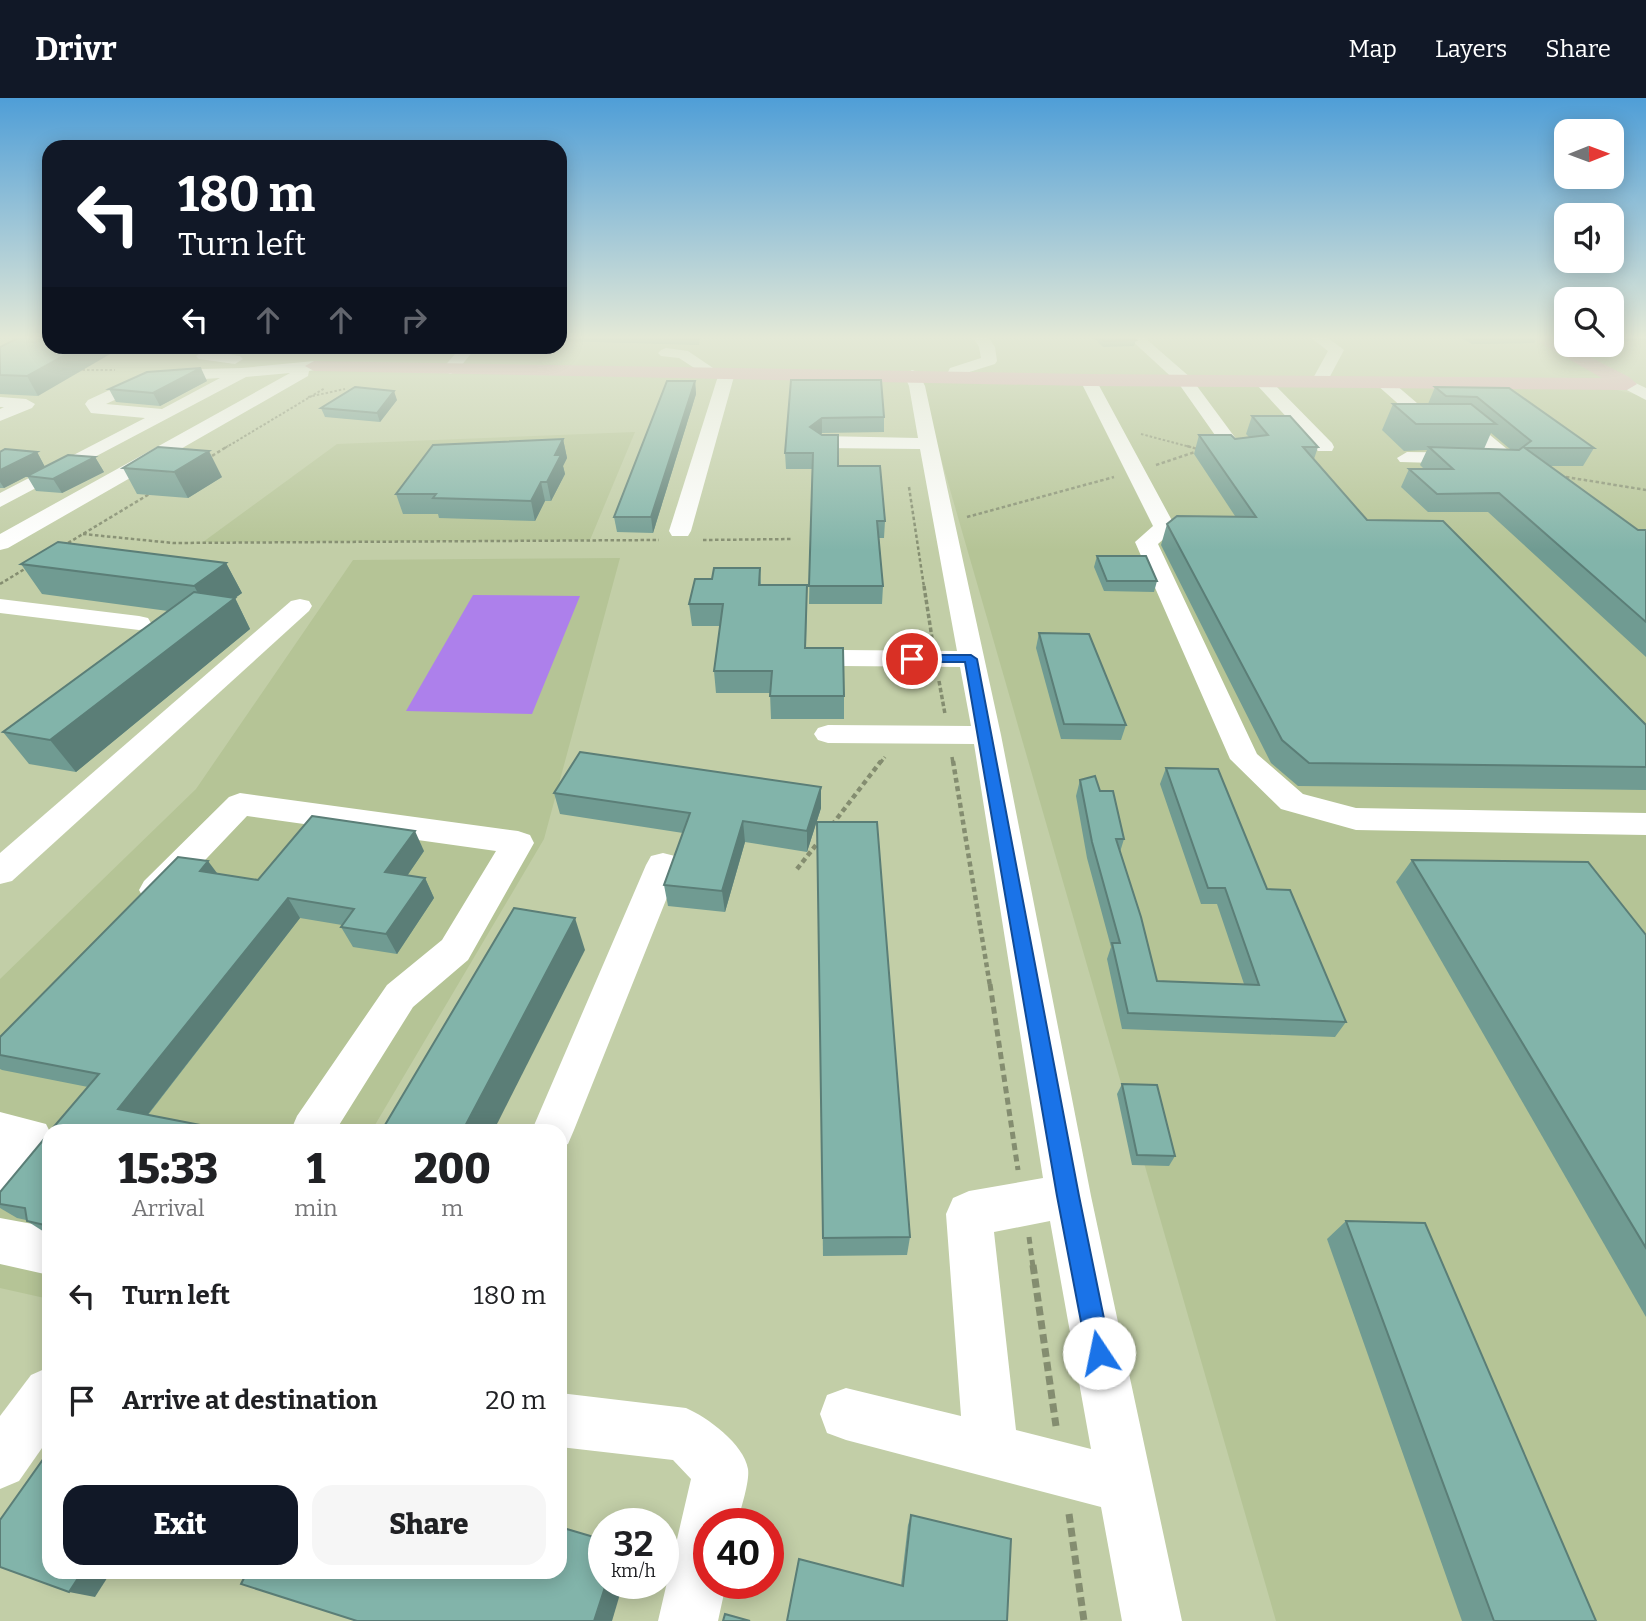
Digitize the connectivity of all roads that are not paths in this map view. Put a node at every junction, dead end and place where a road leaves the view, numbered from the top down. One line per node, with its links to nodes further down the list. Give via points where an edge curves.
1 (17, 408): 12 (street)
2 (96, 408): 11 (street)
3 (177, 408): 11 (street)
4 (240, 408): 13 (street)
5 (711, 408): 22 (street)
6 (916, 408): 15 (street)
7 (1102, 408): 31 (street, via 1165,528 1146,542 1245,760 1292,802 1356,819)
8 (1205, 408): 17 (street)
9 (1288, 408): 16 (street)
10 (1413, 408): 18 (street, via 1427,420 1461,420 1509,459)
11 (166, 414): 13 (street); 19 (street)
12 (0, 416)
13 (222, 418): 21 (street)
14 (822, 442): 15 (street)
15 (915, 443): 28 (street)
16 (1325, 447)
17 (1236, 451)
18 (1407, 458)
19 (0, 501)
20 (0, 511): 21 (street)
21 (50, 515): 23 (street)
22 (682, 537)
23 (0, 543)
24 (0, 606): 26 (street)
25 (300, 606): 33 (street)
26 (139, 623)
27 (842, 658): 28 (street)
28 (953, 659): 30 (street)
29 (828, 734): 30 (street)
30 (987, 735): 39 (street)
31 (1646, 824)
32 (663, 865): 36 (street)
33 (0, 872)
34 (135, 912): 35 (street, via 240,804 519,843 455,950 400,996)
35 (317, 1124)
36 (555, 1124)
37 (0, 1132): 38 (street, via 31,1138)
38 (0, 1174)
39 (1046, 1200): 45 (street, via 969,1214); 47 (street)
40 (0, 1241): 41 (street)
41 (42, 1250)
42 (42, 1403): 46 (street)
43 (846, 1414): 45 (street)
44 (567, 1421): 48 (street, via 686,1436 721,1470)
45 (991, 1451): 47 (street)
46 (0, 1462)
47 (1125, 1485): 51 (street)
48 (713, 1508)
49 (693, 1598): 50 (street)
50 (688, 1621)
51 (1152, 1621)

